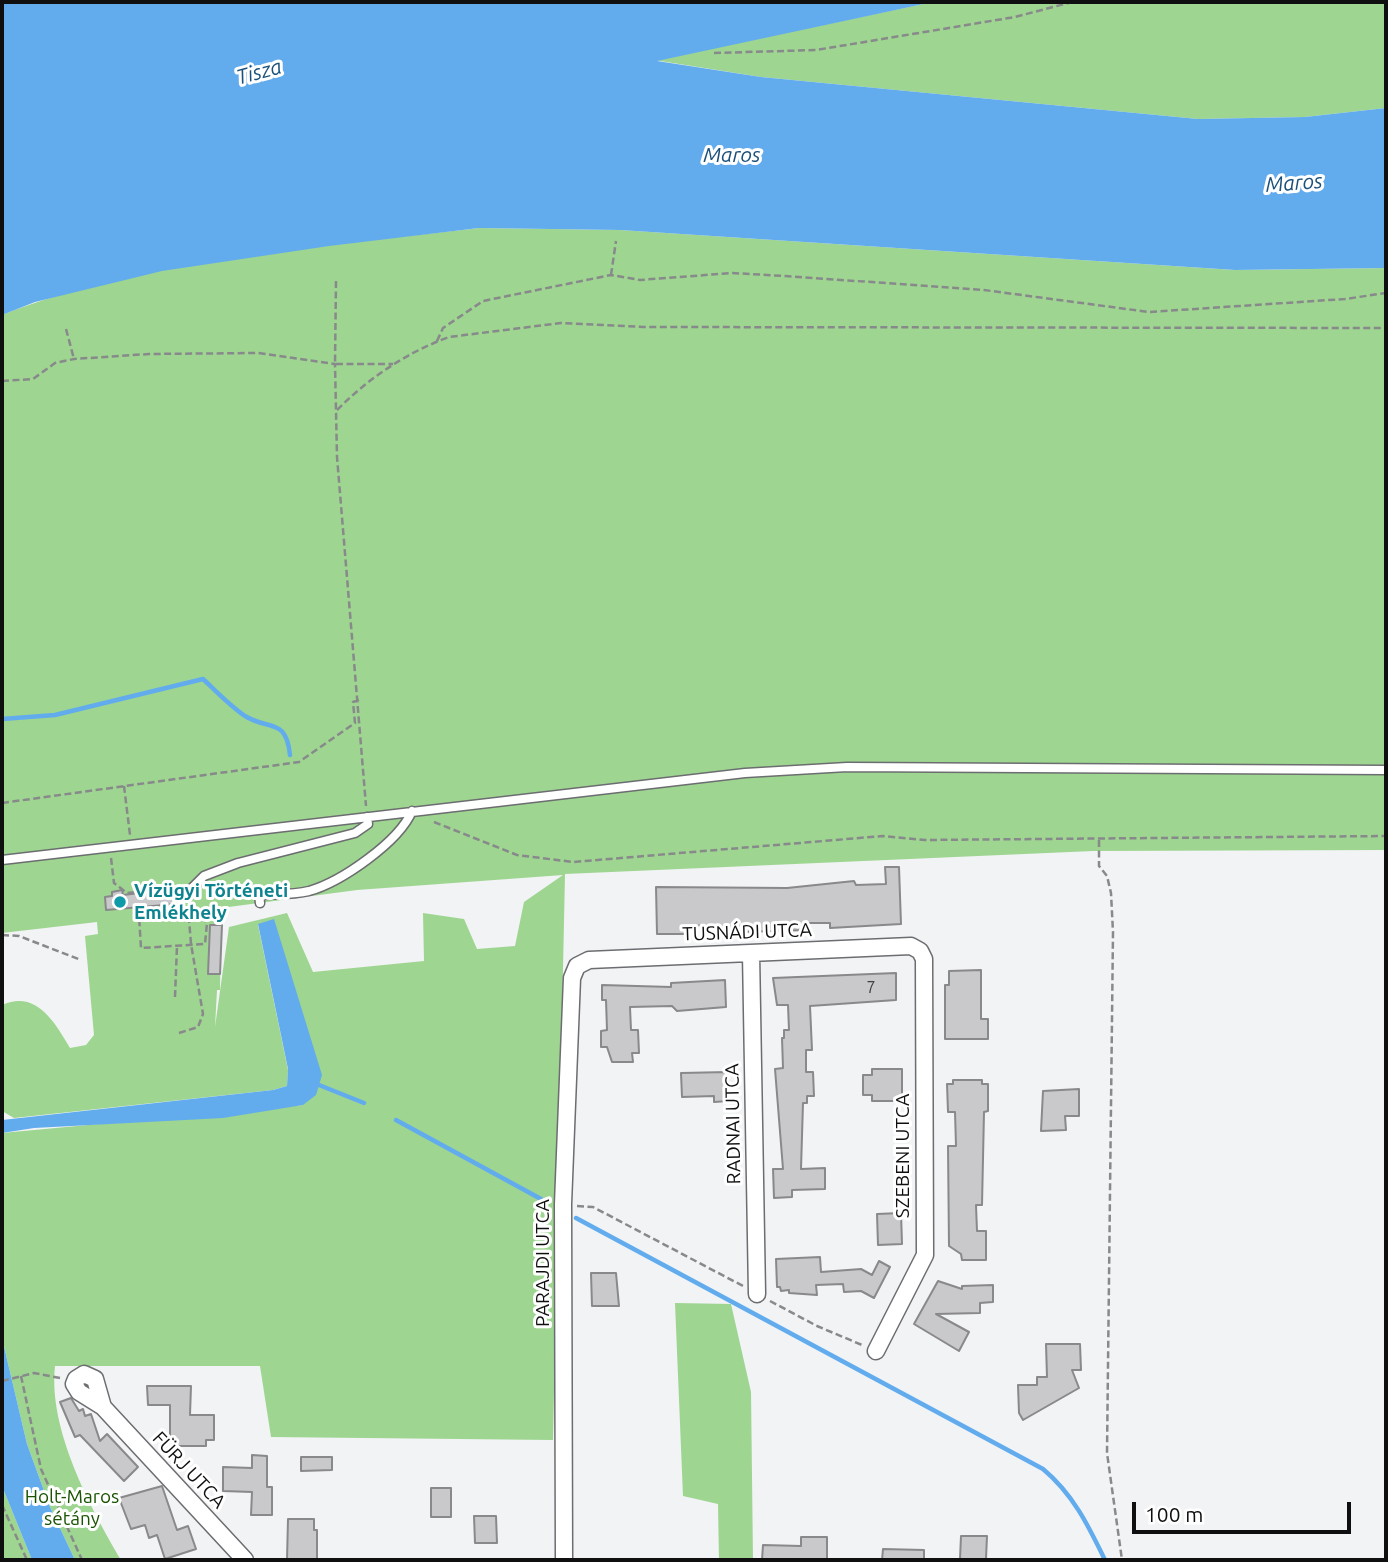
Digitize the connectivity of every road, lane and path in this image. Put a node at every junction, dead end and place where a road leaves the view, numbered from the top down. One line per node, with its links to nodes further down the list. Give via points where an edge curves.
1 (1072, 2): 2 (path, via 1014,17 816,50)
2 (714, 53)
3 (616, 241): 4 (path)
4 (611, 275): 6 (path, via 639,280 785,276 984,290 1149,312); 9 (path, via 483,300 443,328)
5 (336, 281): 11 (path)
6 (1386, 293)
7 (1386, 327): 9 (path, via 644,327 561,323)
8 (66, 329): 10 (path)
9 (437, 341): 12 (path)
10 (75, 359): 11 (path, via 219,352); 13 (path, via 55,363 33,379)
11 (335, 364): 12 (path); 14 (path)
12 (393, 364): 14 (path)
13 (2, 380)
14 (337, 410): 15 (path, via 345,565)
15 (359, 701): 17 (path, via 353,702 355,723 299,762); 20 (path)
16 (1386, 769): 19 (lane, via 847,767 746,773)
17 (124, 786): 18 (path); 23 (path)
18 (2, 803)
19 (412, 811): 20 (lane); 22 (path, via 517,855 573,862 883,836); 27 (lane, via 398,834 352,868 308,891 259,895)
20 (367, 817): 23 (lane); 26 (lane, via 368,824 355,833 238,863 204,876)
21 (1386, 836): 22 (path)
22 (1099, 839): 54 (path, via 1099,866 1111,893 1112,932 1107,1453)
23 (130, 845): 24 (lane)
24 (110, 847): 25 (lane); 26 (path, via 114,883 127,893 181,887)
25 (2, 860)
26 (188, 893): 28 (path)
27 (260, 903)
28 (188, 907): 33 (path); 33 (path, via 207,923 205,944)
29 (144, 909): 31 (path)
30 (133, 912): 31 (path)
31 (139, 916): 36 (path)
32 (2, 935): 39 (path, via 19,936)
33 (191, 944): 34 (path); 42 (path, via 203,1014 198,1027)
34 (177, 946): 36 (path); 41 (path)
35 (136, 948): 36 (path)
36 (141, 948)
37 (920, 951): 38 (street, TUSNÁDI UTCA, via 911,946); 45 (street, SZEBENI UTCA, via 924,959 925,1255)
38 (751, 953): 40 (street, TUSNÁDI UTCA, via 589,960); 44 (street, RADNAI UTCA)
39 (81, 960)
40 (577, 966): 43 (street, PARAJDI UTCA, via 572,978)
41 (175, 997)
42 (179, 1033)
43 (563, 1204): 44 (path, via 593,1207); 53 (street, PARAJDI UTCA)
44 (757, 1294): 45 (path)
45 (876, 1350)
46 (21, 1376): 47 (path); 48 (path, via 34,1373); 51 (path, via 41,1469)
47 (2, 1381)
48 (74, 1384): 52 (street, FÜRJ UTCA, via 103,1407)
49 (2, 1505): 50 (path)
50 (27, 1560)
51 (82, 1560)
52 (245, 1560)
53 (564, 1560)
54 (1122, 1560)

